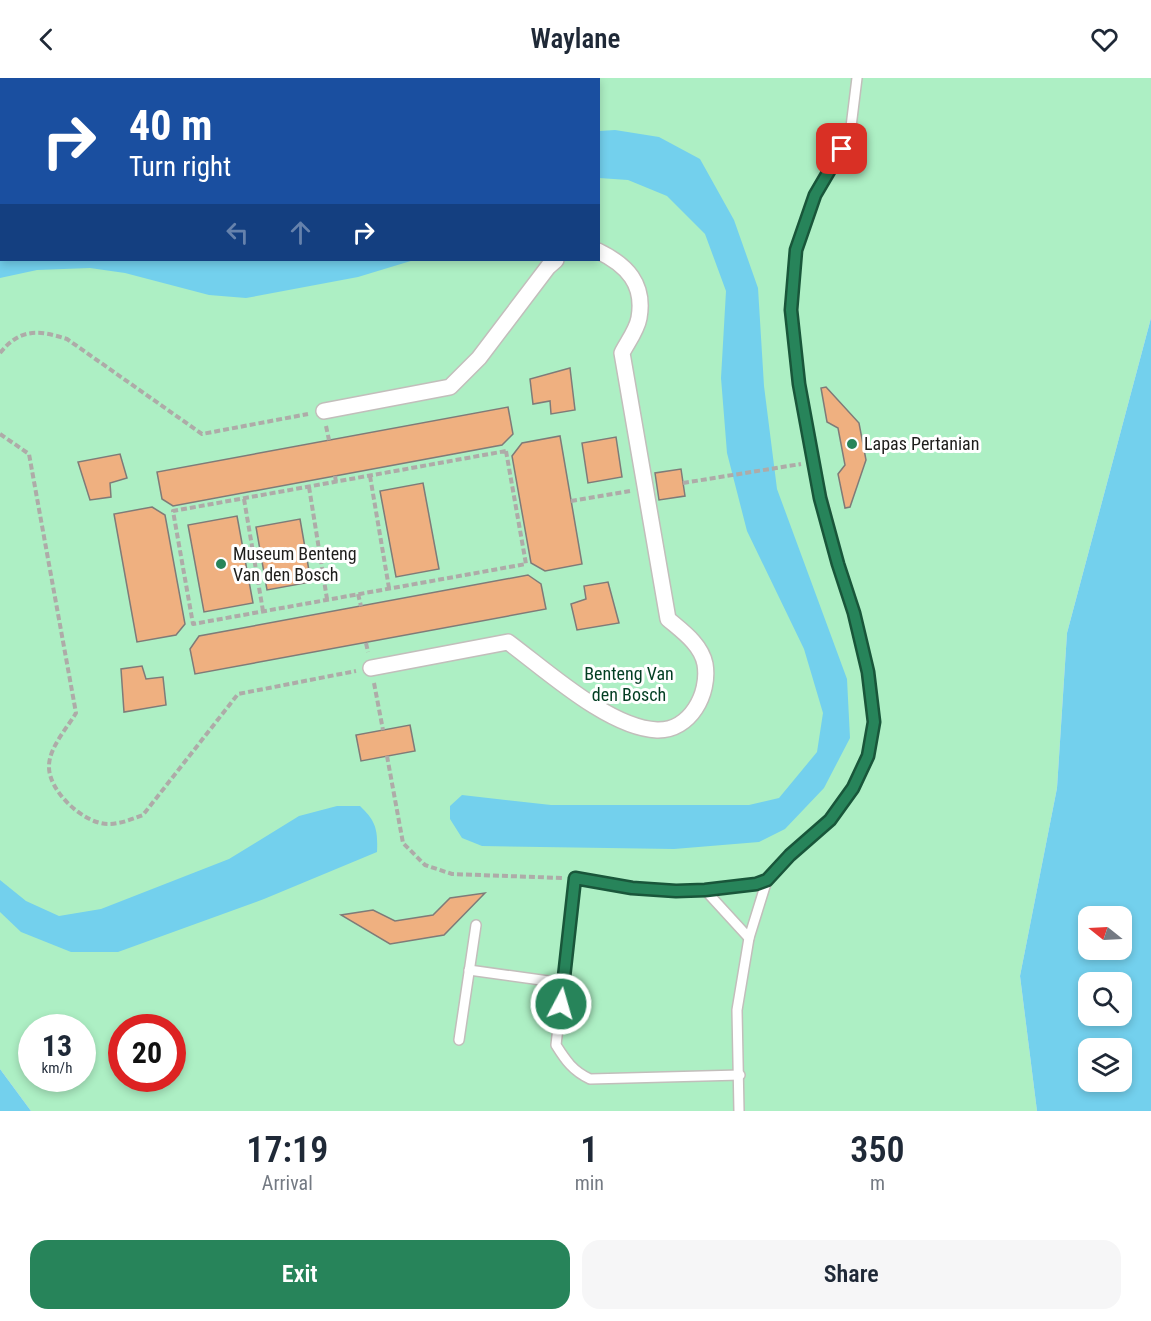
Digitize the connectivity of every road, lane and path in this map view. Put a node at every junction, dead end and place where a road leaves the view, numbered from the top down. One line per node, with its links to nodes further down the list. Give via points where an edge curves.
1 (857, 78): 7 (lane, via 850,135 815,195 796,250 791,310)
2 (600, 252): 13 (street, via 618,261 634,278 639,298 639,320 622,353)
3 (555, 261): 5 (street, via 479,357 450,387)
4 (0, 353): 5 (path, via 24,334 45,332 67,339 202,434)
5 (324, 411)
6 (0, 434): 23 (path, via 28,454 76,713 48,767 68,804 88,818 106,824 144,815 238,694)
7 (813, 462): 11 (path); 27 (lane, via 868,672 874,722 868,756 853,788 830,820)
8 (335, 476): 10 (path)
9 (370, 476): 10 (path); 16 (path, via 506,451); 18 (path)
10 (336, 482): 12 (path)
11 (683, 483)
12 (309, 487): 14 (path); 20 (path)
13 (646, 488): 15 (path); 23 (street, via 668,619 692,640 705,663 705,687 694,712 675,726 658,730 631,724 598,709 508,642)
14 (244, 499): 22 (path); 22 (path, via 173,512 193,624)
15 (571, 501)
16 (516, 510): 17 (path); 18 (path, via 526,564)
17 (522, 510)
18 (389, 588): 19 (path)
19 (358, 594): 20 (path); 21 (path)
20 (327, 599): 22 (path)
21 (361, 606)
22 (263, 611)
23 (371, 668): 24 (path)
24 (383, 730)
25 (387, 756): 26 (path, via 403,843 425,865 452,874)
26 (575, 878): 28 (lane, via 632,888); 32 (lane)
27 (767, 880): 28 (lane); 30 (lane)
28 (705, 890): 30 (lane)
29 (476, 925): 31 (lane)
30 (749, 938): 34 (lane, via 737,1010)
31 (470, 970): 32 (lane); 33 (lane)
32 (563, 983): 34 (lane, via 556,1045 577,1073 590,1078)
33 (459, 1040)
34 (740, 1075): 35 (lane)
35 (739, 1111)

